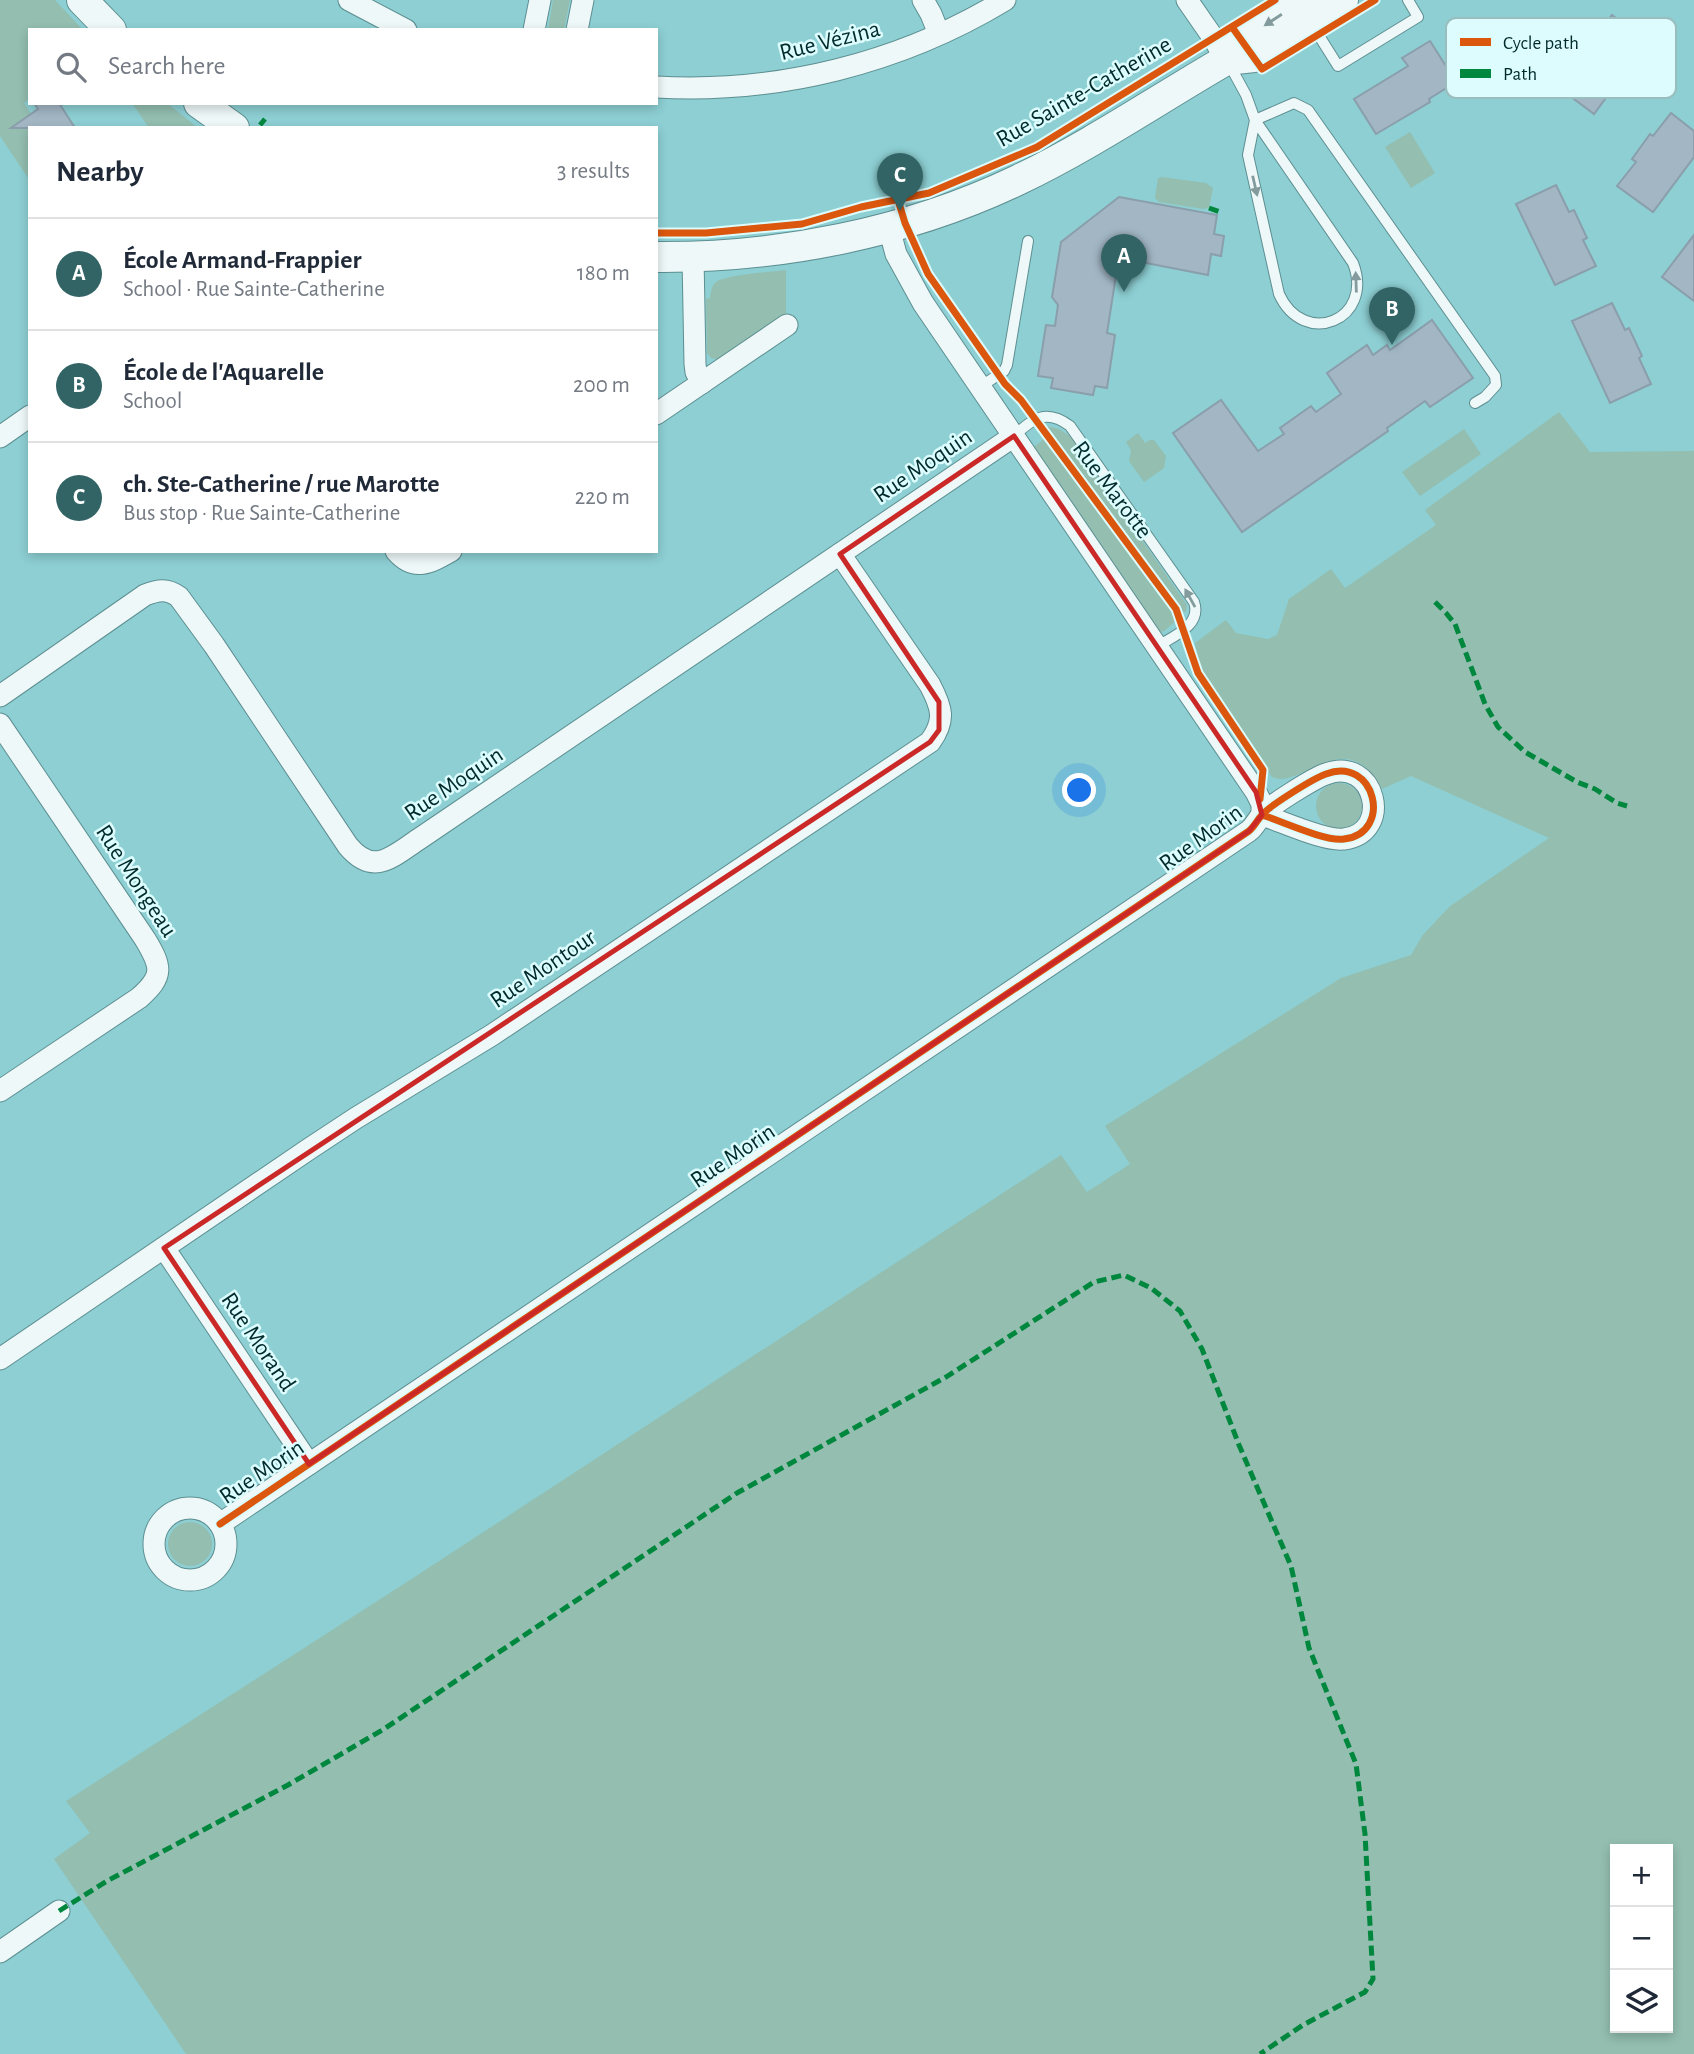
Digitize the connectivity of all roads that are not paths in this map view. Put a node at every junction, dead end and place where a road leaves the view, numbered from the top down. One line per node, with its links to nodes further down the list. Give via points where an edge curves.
1 (82, 0): 11 (street)
2 (349, 0): 12 (street)
3 (540, 0): 13 (street)
4 (583, 0): 14 (street)
5 (923, 0): 15 (street)
6 (1005, 0): 15 (street, Rue Vézina)
7 (1187, 0): 16 (street)
8 (1343, 0): 10 (street, Rue Sainte-Catherine)
9 (1408, 0): 10 (lane, via 1418,17 1338,66)
10 (1307, 10): 16 (street, Rue Sainte-Catherine, via 1254,57)
11 (109, 28)
12 (402, 28)
13 (534, 28)
14 (577, 28)
15 (939, 34): 17 (street, Rue Vézina, via 808,77 738,87)
16 (1226, 60): 19 (lane); 21 (street, Rue Sainte-Catherine, via 1017,180)
17 (658, 88)
18 (202, 105): 20 (street)
19 (1255, 120): 19 (lane, one-way to 19, via 1248,155 1279,294 1295,317 1330,323 1354,301 1357,275 1353,263); 28 (lane, via 1294,103 1308,110 1495,376 1496,384)
20 (231, 126)
21 (890, 228): 24 (street, Rue Sainte-Catherine, via 787,248); 27 (street, Rue Marotte, via 916,291)
22 (1028, 241): 27 (lane, via 1007,365)
23 (658, 257): 24 (street, Rue Sainte-Catherine)
24 (693, 257): 26 (street, via 695,364)
25 (787, 325): 26 (street)
26 (702, 383): 29 (street)
27 (980, 387): 31 (street, Rue Marotte)
28 (1475, 403)
29 (658, 413)
30 (28, 417): 32 (street)
31 (1014, 436): 35 (street, Rue Moquin); 36 (street, Rue Marotte); 36 (lane, one-way to 31, via 1192,621 1194,601 1070,426 1042,417 1029,421)
32 (0, 437)
33 (398, 553): 34 (street, via 421,565)
34 (447, 553)
35 (840, 554): 37 (street, Rue Moquin, via 382,862 363,861 348,846 214,645 172,592 163,589 145,595); 41 (street, Rue Montour, via 939,702 939,730 930,741)
36 (1158, 646): 39 (street, Rue Marotte, via 1256,792)
37 (0, 696)
38 (0, 724): 40 (street, Rue Mongeau, via 153,951 158,972 156,981 139,998)
39 (1262, 815): 39 (street, Rue Morin, via 1341,840 1367,827 1374,807 1364,780 1339,771 1324,774); 43 (street, Rue Morin, via 1249,831)
40 (0, 1091)
41 (164, 1248): 42 (street, Rue Montour); 43 (street, Rue Morand)
42 (0, 1359)
43 (309, 1464): 44 (street, Rue Morin)
44 (220, 1524)
45 (59, 1911): 46 (street)
46 (0, 1952)

